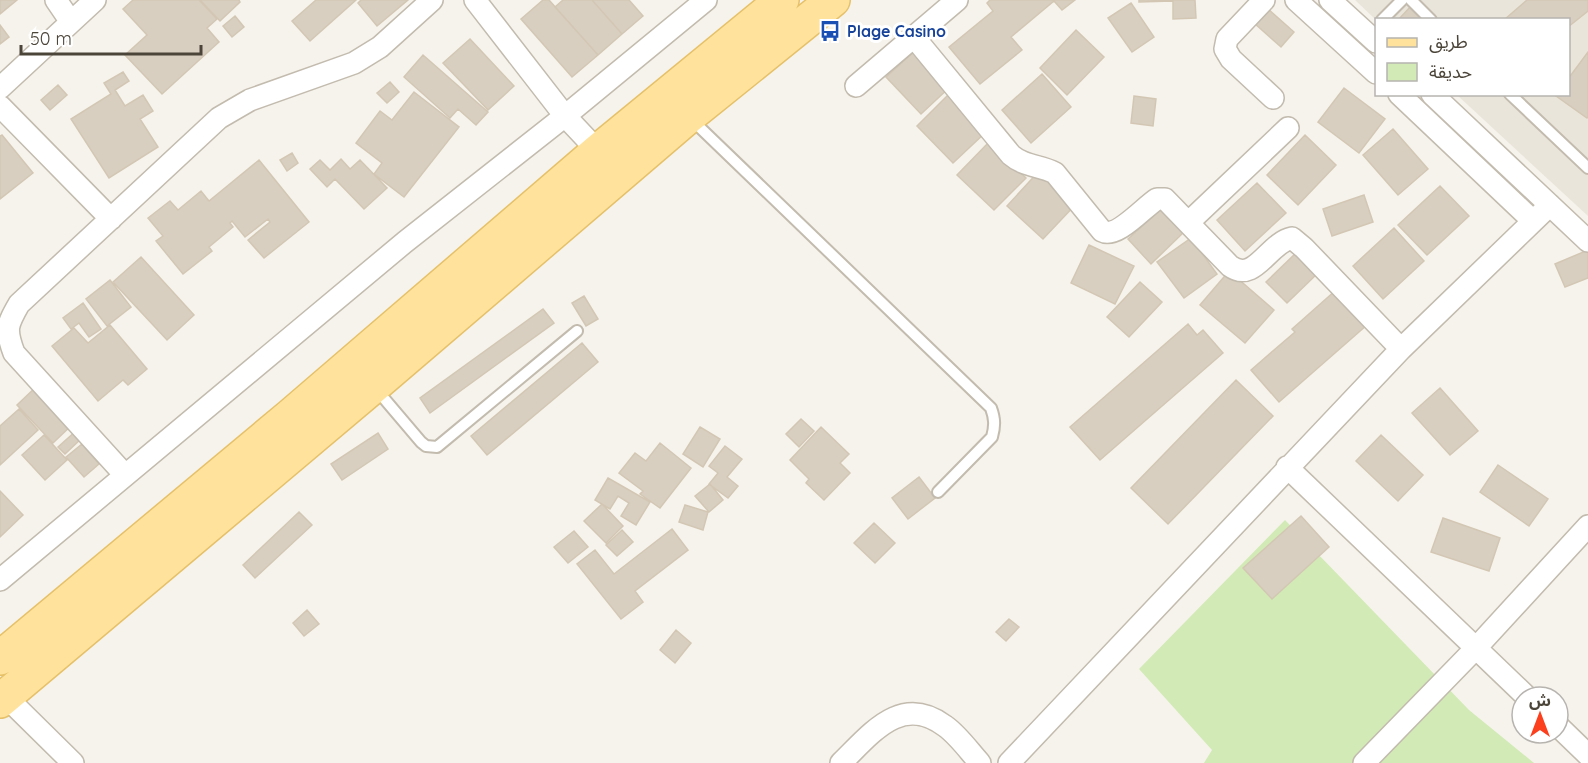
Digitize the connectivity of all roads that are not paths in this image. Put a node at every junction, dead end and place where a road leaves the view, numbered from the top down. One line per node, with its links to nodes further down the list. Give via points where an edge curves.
1 (56, 0): 16 (street)
2 (95, 0): 16 (street)
3 (432, 0): 35 (street, via 380,47 354,63 250,100 219,118)
4 (475, 0): 29 (street)
5 (706, 0): 29 (street)
6 (782, 0): 32 (main road)
7 (833, 0): 30 (main road)
8 (957, 0): 19 (street)
9 (1296, 0): 20 (street)
10 (1330, 0): 17 (street)
11 (1402, 0): 14 (lane)
12 (1411, 0): 15 (lane)
13 (1252, 4): 27 (street, via 1227,39 1225,49)
14 (1386, 18)
15 (1429, 18)
16 (71, 22): 23 (street)
17 (1375, 29)
18 (1375, 31): 20 (street)
19 (914, 37): 22 (street); 37 (street, via 1011,155 1029,166 1056,173 1102,231 1121,228 1157,199 1165,199)
20 (1351, 49): 21 (street)
21 (1375, 71)
22 (856, 86)
23 (0, 88)
24 (1401, 96): 36 (street)
25 (1434, 96): 34 (street)
26 (1512, 96): 33 (lane)
27 (1273, 98)
28 (0, 106): 35 (street)
29 (566, 116): 32 (street); 43 (street, via 405,242)
30 (688, 117): 41 (main road); 44 (lane, via 991,408 995,428 992,437)
31 (1288, 128): 37 (street)
32 (598, 151): 48 (main road)
33 (1588, 168)
34 (1550, 205): 36 (street); 38 (street)
35 (111, 219): 43 (street, via 19,304 9,322 8,337 14,352)
36 (1533, 221): 40 (street)
37 (1189, 222): 40 (street, via 1236,271 1252,268 1280,243 1292,238)
38 (1588, 241)
39 (577, 331): 41 (lane, via 437,447 426,446)
40 (1401, 349): 42 (street)
41 (374, 386): 50 (main road)
42 (1287, 467): 47 (street); 56 (street)
43 (125, 475): 46 (street)
44 (938, 492)
45 (1588, 526): 47 (street)
46 (0, 580)
47 (1476, 648): 49 (street); 57 (street)
48 (0, 658)
49 (1515, 685)
50 (2, 698): 53 (street)
51 (1570, 738): 52 (street)
52 (1588, 755)
53 (73, 763)
54 (841, 763): 55 (street, via 882,724 903,713 927,715 946,726)
55 (980, 763)
56 (1009, 763)
57 (1365, 763)

